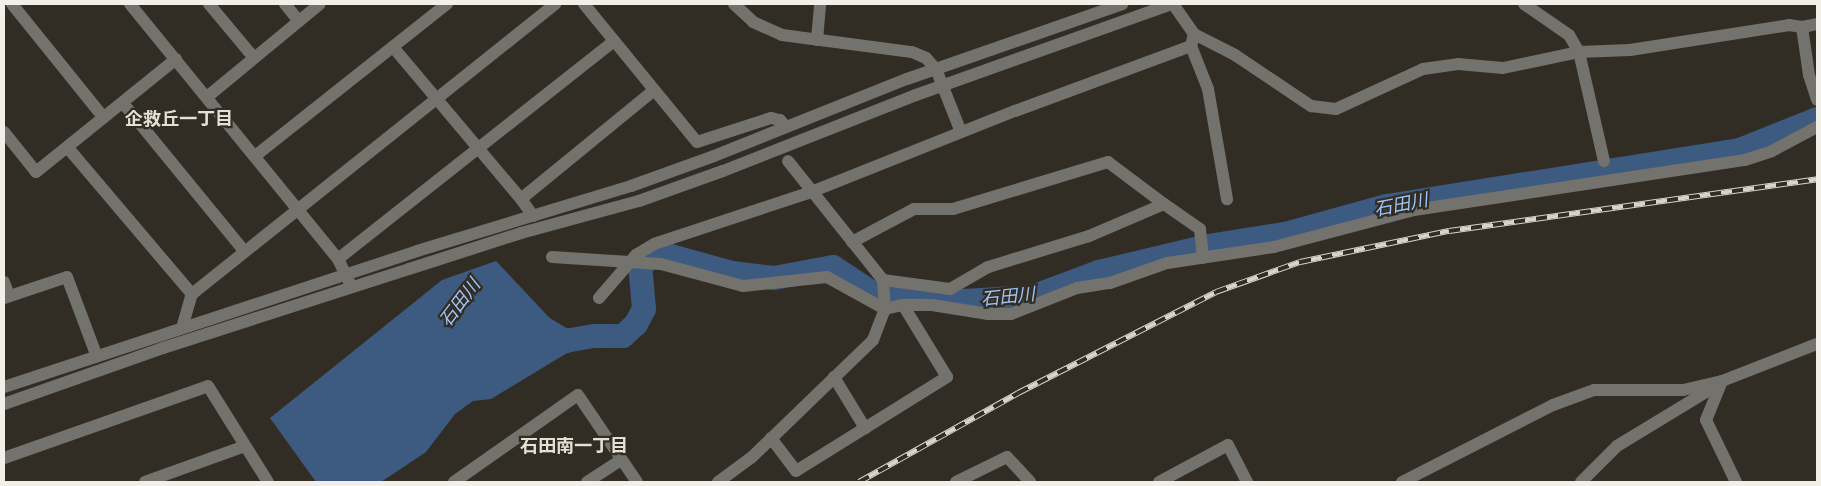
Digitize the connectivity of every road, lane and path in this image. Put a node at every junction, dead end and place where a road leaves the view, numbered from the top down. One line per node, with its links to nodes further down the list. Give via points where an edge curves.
1 (12, 4): 32 (street)
2 (130, 4): 24 (street)
3 (209, 4): 23 (street)
4 (285, 4): 15 (street)
5 (320, 4): 15 (street)
6 (448, 4): 21 (street)
7 (556, 4): 29 (street)
8 (584, 4): 18 (street)
9 (734, 4): 19 (street, via 753,22 776,33)
10 (820, 4): 19 (street)
11 (1122, 4): 14 (street)
12 (1173, 4): 20 (street); 26 (street)
13 (1524, 4): 22 (street, via 1569,35)
14 (1085, 10): 25 (street)
15 (299, 21): 23 (street)
16 (1817, 24): 17 (street)
17 (1802, 27): 22 (street, via 1789,25 1630,50); 30 (street, via 1809,75)
18 (614, 40): 27 (street); 38 (street)
19 (817, 40): 25 (street, via 912,52 926,58)
20 (1192, 40): 22 (street, via 1235,55 1311,106 1336,109 1423,70 1458,64 1503,68); 36 (street); 43 (street, via 1208,89)
21 (392, 47): 29 (street); 39 (street)
22 (1579, 52): 41 (street)
23 (254, 58): 28 (street)
24 (176, 59): 28 (street); 31 (street)
25 (936, 69): 26 (street); 33 (street)
26 (942, 85): 36 (street); 57 (street, via 639,201 512,236)
27 (654, 90): 33 (street, via 697,142 771,118 780,120); 44 (street)
28 (206, 97): 39 (street)
29 (436, 99): 38 (street); 46 (street)
30 (1817, 100)
31 (123, 103): 32 (street); 49 (street)
32 (104, 118): 37 (street)
33 (786, 127): 47 (street, via 631,186)
34 (1817, 127): 51 (street, via 1772,151 1745,160 1414,210 1274,247)
35 (4, 132): 37 (street, via 36,172)
36 (961, 132): 42 (street)
37 (68, 148): 59 (street)
38 (478, 148): 44 (street); 52 (street)
39 (255, 156): 46 (street)
40 (788, 161): 42 (street)
41 (1604, 161)
42 (811, 192): 48 (street); 53 (street, via 654,244)
43 (1227, 199)
44 (521, 200): 47 (street)
45 (1164, 204): 48 (street, via 1108,162 953,209 914,209); 51 (street, via 1200,230); 58 (street, via 1089,236 988,267)
46 (298, 210): 49 (street); 52 (street)
47 (533, 216): 54 (street)
48 (852, 242): 55 (street)
49 (244, 251): 59 (street)
50 (552, 257): 53 (street)
51 (1203, 258): 63 (street, via 1167,263 1110,283 1077,288 1012,314 988,314)
52 (338, 259): 54 (street)
53 (632, 260): 61 (street); 64 (street, via 661,264 743,286 827,277)
54 (346, 275): 57 (street); 65 (street)
55 (883, 280): 58 (street); 64 (street)
56 (4, 282): 60 (street)
57 (352, 289): 71 (street, via 163,348)
58 (950, 289): 63 (street)
59 (192, 294): 65 (street)
60 (6, 297): 67 (street, via 67,277)
61 (599, 298)
62 (903, 305): 63 (street); 64 (street); 72 (street, via 947,377)
63 (932, 305)
64 (885, 309): 68 (street, via 873,340)
65 (182, 328): 67 (street)
66 (1817, 344): 69 (street)
67 (96, 357): 70 (street)
68 (834, 377): 72 (street); 73 (street)
69 (1722, 382): 87 (street, via 1682,390 1594,390 1553,404); 88 (street, via 1617,446); 89 (street, via 1706,420)
70 (4, 387)
71 (4, 404)
72 (865, 428): 73 (street, via 796,471)
73 (771, 438): 82 (street)
74 (245, 446): 75 (street, via 208,386); 77 (street); 78 (street)
75 (4, 458)
76 (621, 460): 79 (street, via 578,395); 80 (street); 81 (street)
77 (145, 482)
78 (268, 482)
79 (454, 482)
80 (587, 482)
81 (637, 482)
82 (718, 482)
83 (956, 482): 84 (street, via 1007,457)
84 (1030, 482)
85 (1159, 482): 86 (street, via 1228,445)
86 (1247, 482)
87 (1402, 482)
88 (1582, 482)
89 (1736, 482)

